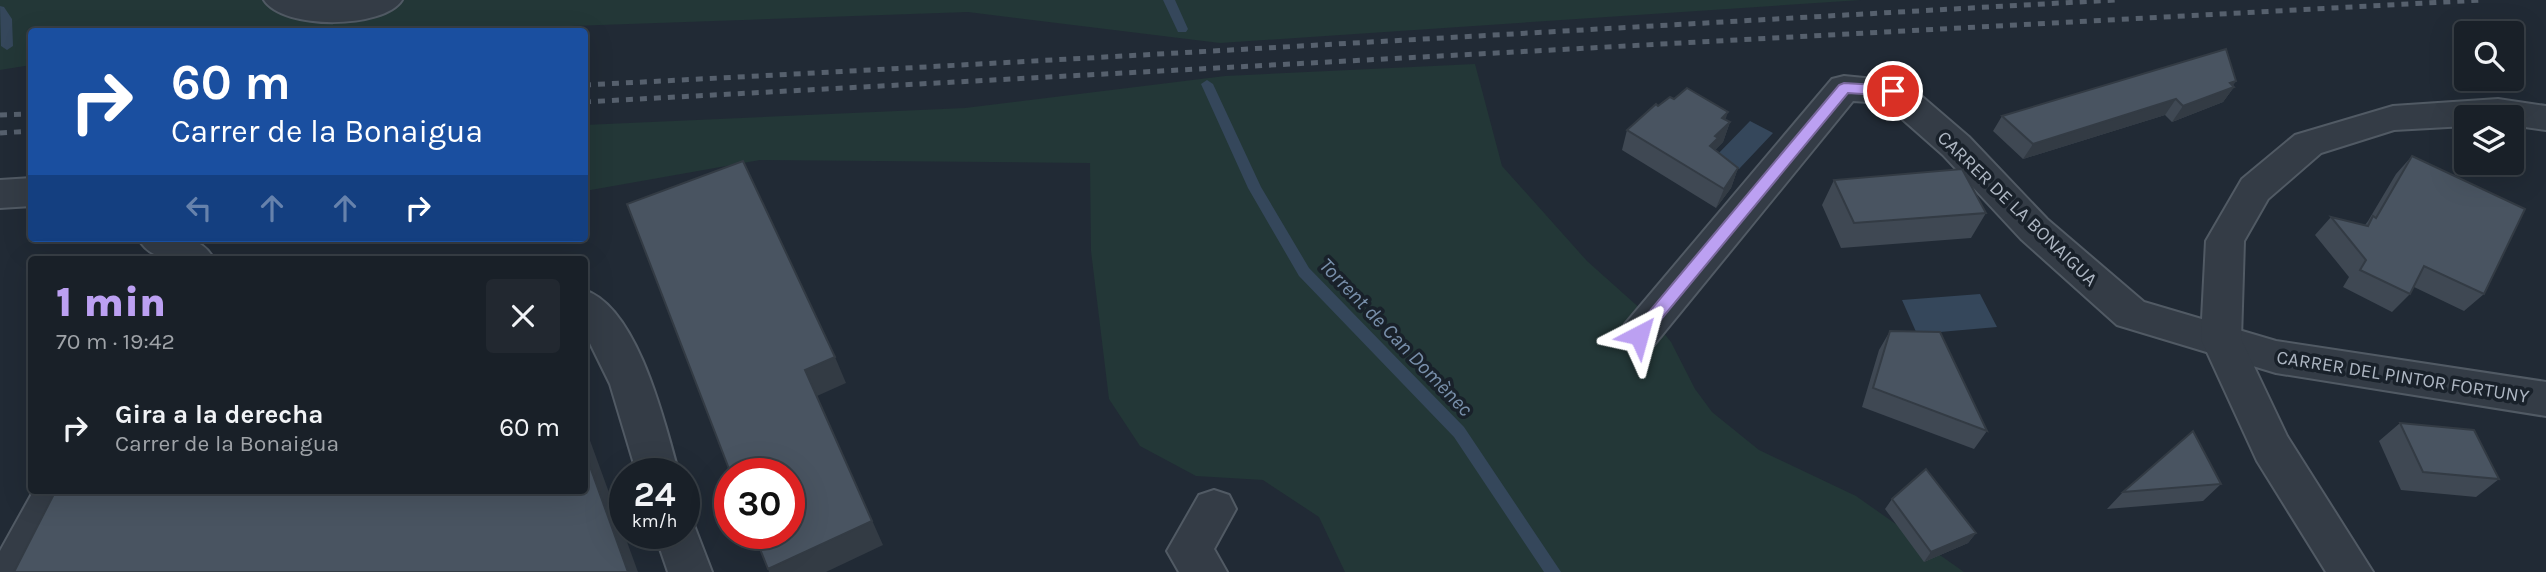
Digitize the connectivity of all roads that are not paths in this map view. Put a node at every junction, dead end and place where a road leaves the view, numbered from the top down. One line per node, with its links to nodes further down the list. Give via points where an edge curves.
1 (280, 0): 2 (street, via 297,9 323,13)
2 (386, 0)
3 (2546, 118): 10 (street, via 2498,111 2393,118 2308,144 2255,189 2225,241)
4 (28, 192): 5 (street)
5 (0, 194)
6 (165, 242): 7 (street)
7 (190, 256)
8 (588, 310): 12 (street, via 607,332 626,374)
9 (1639, 335): 10 (street, CARRER DE LA BONAIGUA, via 1844,88 1893,91 1956,146 2034,229 2131,314)
10 (2221, 339): 11 (street, CARRER DEL PINTOR FORTUNY, via 2276,357); 19 (street, via 2272,448)
11 (2546, 398)
12 (653, 458)
13 (55, 494): 16 (street)
14 (1214, 509): 18 (street, via 1189,551)
15 (682, 549): 17 (street)
16 (12, 572)
17 (690, 572)
18 (1205, 572)
19 (2351, 572)

